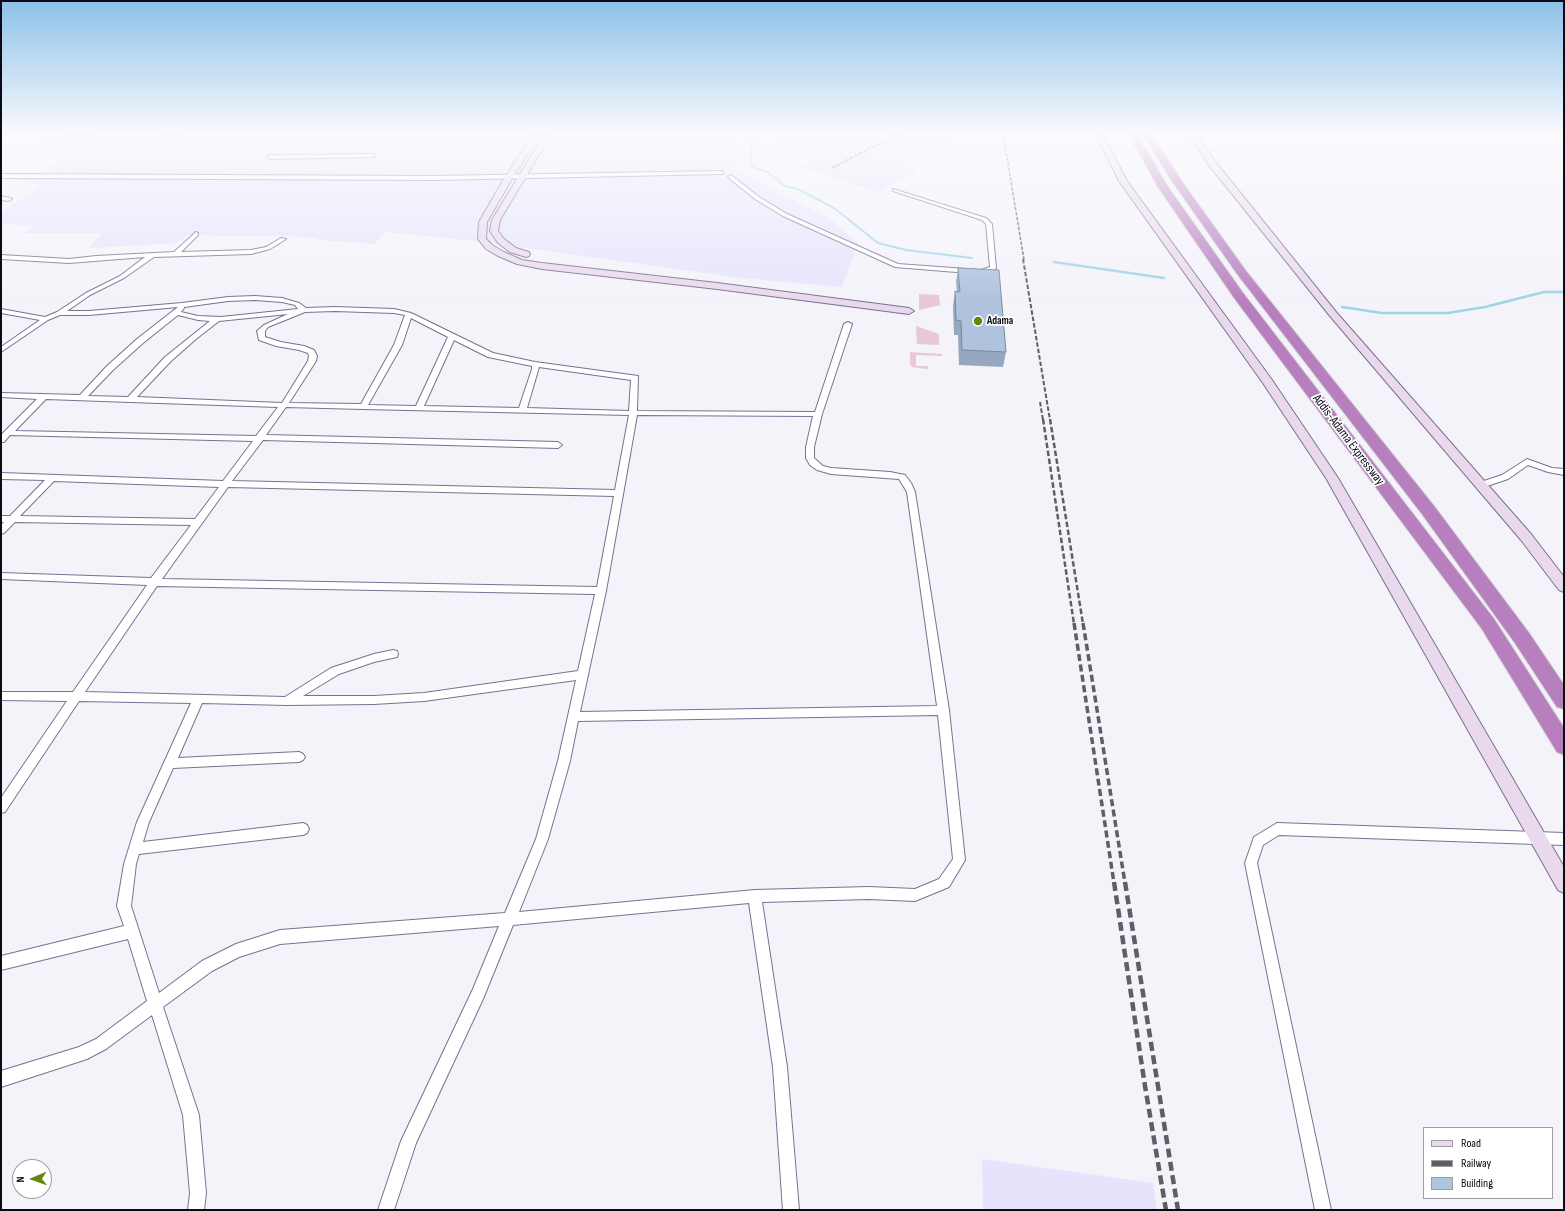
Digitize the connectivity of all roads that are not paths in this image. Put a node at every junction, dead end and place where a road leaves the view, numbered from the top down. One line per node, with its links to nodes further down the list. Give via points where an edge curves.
1 (501, 190): 2 (street, via 483,222 482,239 489,247 520,262 909,309 534,257 513,250 501,241 494,231 496,220)
2 (513, 190)
3 (747, 190): 4 (street, via 785,214 897,266 981,272 993,268 989,224 984,219)
4 (896, 190)
5 (1129, 190): 70 (street, via 1268,382 1332,478)
6 (1165, 190): 65 (highway, Addis-Adama Expressway, via 1238,296 1488,624)
7 (1183, 190): 62 (highway, Addis-Adama Expressway, via 1242,273 1428,510 1522,638)
8 (1233, 190): 46 (street, via 1333,314)
9 (1, 198): 10 (street)
10 (8, 199)
11 (196, 234): 14 (street)
12 (283, 239): 14 (street, via 268,248 251,252)
13 (152, 255): 14 (street); 15 (street, via 69,262); 19 (street, via 122,277 75,301)
14 (175, 255)
15 (1, 257)
16 (182, 306): 17 (street, via 255,298 282,300 297,304); 19 (street); 20 (street)
17 (304, 310): 21 (street, via 387,311); 23 (street); 32 (street, via 266,326 261,331 262,338 266,340 301,348 311,352 313,356)
18 (1, 311): 22 (street)
19 (59, 313): 22 (street)
20 (177, 313): 23 (street); 30 (street, via 140,340)
21 (409, 314): 25 (street); 33 (street, via 398,345)
22 (46, 319): 26 (street)
23 (217, 319): 31 (street, via 168,359)
24 (848, 324): 37 (street)
25 (452, 337): 27 (street, via 491,355); 34 (street)
26 (1, 350)
27 (535, 364): 35 (street, via 536,369); 36 (street, via 635,378)
28 (1, 395): 29 (street)
29 (43, 396): 30 (street); 38 (street)
30 (82, 398): 31 (street)
31 (130, 400): 32 (street)
32 (284, 405): 33 (street); 39 (street)
33 (363, 407): 34 (street)
34 (419, 408): 35 (street)
35 (522, 410): 36 (street)
36 (633, 413): 37 (street); 47 (street)
37 (818, 414): 63 (street, via 810,447 813,464 832,470 902,477 908,482)
38 (8, 433): 39 (street); 40 (street)
39 (260, 438): 41 (street); 45 (street)
40 (1, 440)
41 (558, 445)
42 (1564, 472): 46 (street, via 1527,462 1505,476)
43 (1, 476): 44 (street)
44 (52, 478): 45 (street); 49 (street)
45 (226, 484): 47 (street); 50 (street)
46 (1481, 485): 54 (street, via 1526,537)
47 (619, 493): 55 (street)
48 (1, 519): 49 (street)
49 (12, 519): 50 (street); 51 (street)
50 (197, 522): 53 (street)
51 (1, 531)
52 (1, 576): 53 (street)
53 (154, 582): 55 (street); 59 (street)
54 (1564, 587)
55 (601, 591): 57 (street)
56 (393, 654): 61 (street, via 335,671)
57 (582, 675): 61 (street, via 424,697); 64 (street)
58 (1, 696): 59 (street)
59 (76, 696): 60 (street); 68 (street)
60 (198, 699): 61 (street); 67 (street)
61 (287, 701)
62 (1564, 702)
63 (943, 710): 64 (street); 74 (street, via 959,860 944,884 915,895 869,893)
64 (573, 717): 75 (street, via 564,761 542,839)
65 (1564, 746)
66 (299, 757): 67 (street)
67 (170, 763): 72 (street, via 143,822)
68 (1, 808)
69 (303, 829): 72 (street)
70 (1537, 837): 71 (street); 73 (street); 83 (street, via 1277,829 1258,841 1251,863)
71 (1564, 839)
72 (135, 849): 76 (street, via 130,864 124,906)
73 (1564, 884)
74 (755, 896): 75 (street); 82 (street, via 780,1067)
75 (509, 919): 78 (street, via 280,937 236,951 207,966); 81 (street, via 478,994 409,1141)
76 (132, 931): 77 (street); 78 (street)
77 (1, 962)
78 (156, 1005): 79 (street, via 102,1044 82,1054); 80 (street, via 191,1116 198,1193)
79 (1, 1079)
80 (196, 1210)
81 (386, 1210)
82 (790, 1210)
83 (1323, 1210)

